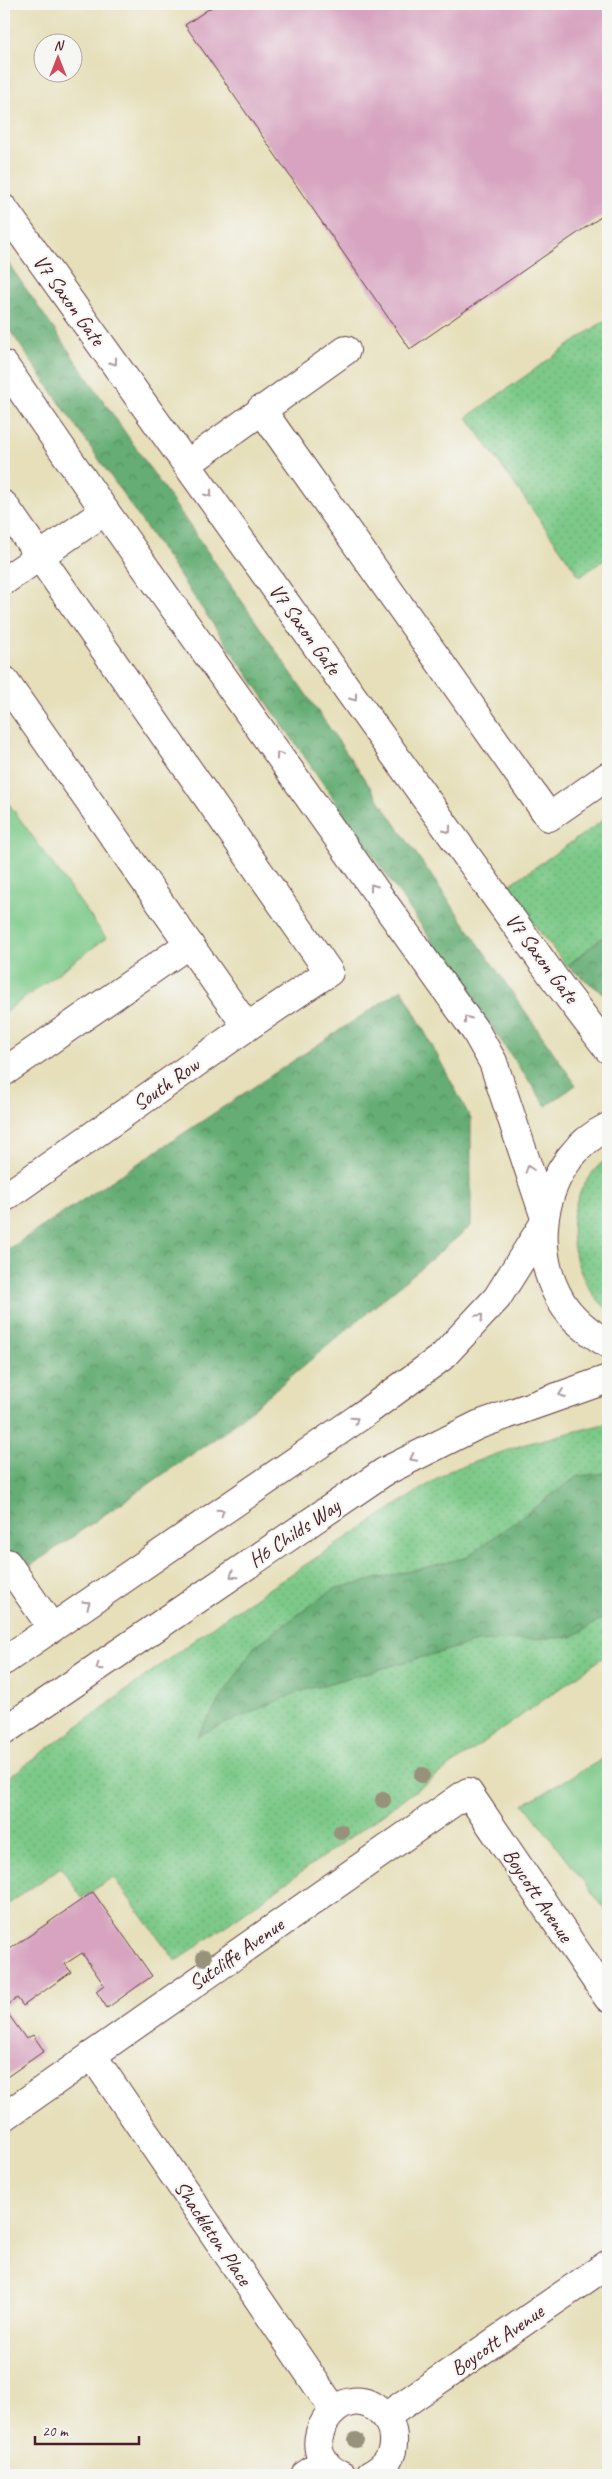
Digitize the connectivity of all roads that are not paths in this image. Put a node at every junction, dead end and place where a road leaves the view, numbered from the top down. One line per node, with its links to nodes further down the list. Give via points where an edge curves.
1 (4, 209): 5 (street, V7 Saxon Gate, one-way to 5)
2 (346, 350): 4 (street)
3 (4, 365): 7 (street)
4 (261, 409): 5 (street); 11 (street, via 549,817)
5 (187, 464): 14 (street, V7 Saxon Gate, one-way to 14)
6 (4, 506): 8 (street)
7 (105, 511): 8 (street); 18 (street, one-way to 7, via 493,1062 476,1032)
8 (38, 556): 9 (street); 13 (street, South Row, via 329,972)
9 (4, 581)
10 (4, 680): 12 (street)
11 (608, 776)
12 (189, 944): 13 (street); 15 (street)
13 (247, 1027): 17 (street, South Row)
14 (608, 1049)
15 (4, 1072)
16 (608, 1127): 18 (street, via 593,1135 560,1170)
17 (4, 1198)
18 (543, 1220): 19 (street, via 546,1264 561,1302 587,1332); 22 (street, one-way to 18, via 442,1357 497,1298)
19 (608, 1344)
20 (608, 1379): 24 (street, H6 Childs Way, one-way to 24, via 478,1425 384,1472)
21 (7, 1563): 22 (street)
22 (52, 1628): 23 (street)
23 (4, 1662)
24 (4, 1731)
25 (468, 1792): 26 (street, Boycott Avenue); 27 (street, Sutcliffe Avenue)
26 (608, 1998)
27 (92, 2055): 28 (street, Sutcliffe Avenue); 30 (street, Shackleton Place)
28 (4, 2116)
29 (608, 2264): 31 (street, Boycott Avenue)
30 (334, 2410): 31 (street, via 361,2403 378,2410); 32 (street, via 322,2424 319,2434)
31 (385, 2417): 33 (street, via 394,2436 394,2446)
32 (324, 2471)
33 (376, 2474)

